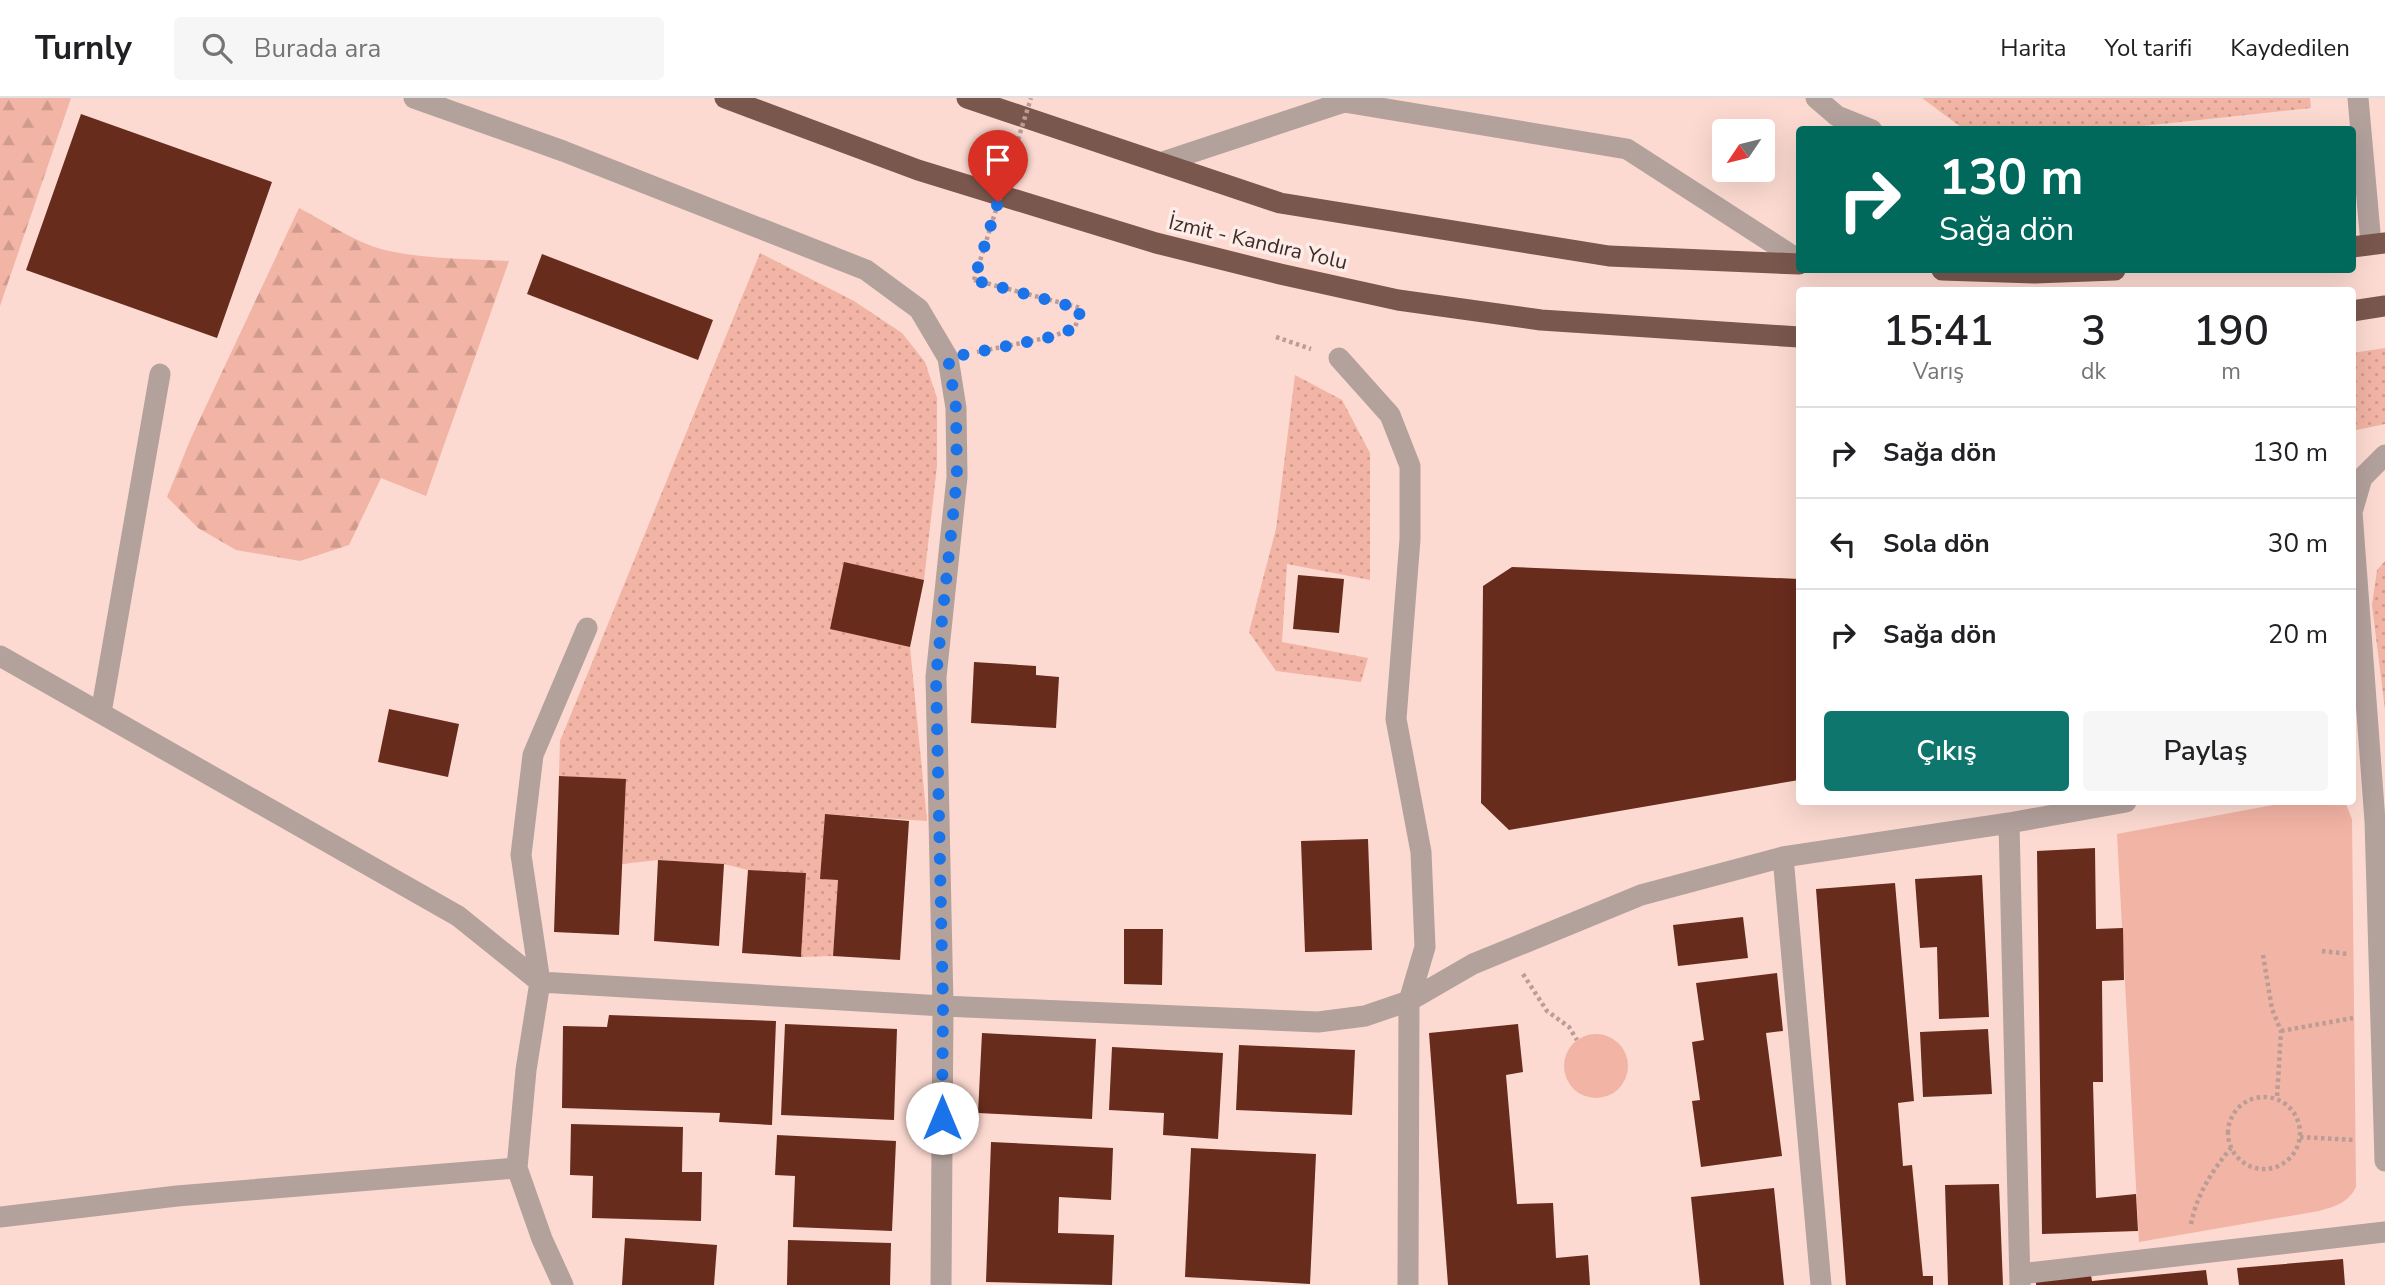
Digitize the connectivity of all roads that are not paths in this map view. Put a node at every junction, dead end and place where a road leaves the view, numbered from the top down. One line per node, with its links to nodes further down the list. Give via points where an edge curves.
1 (414, 98): 29 (street, via 563,150 866,270 919,309 948,358 956,408 957,477 936,677)
2 (708, 98): 7 (highway)
3 (725, 98): 7 (highway, İzmit - Kandıra Yolu)
4 (968, 98): 10 (highway, İzmit - Kandıra Yolu)
5 (1816, 98): 8 (street, via 1837,116)
6 (2358, 98): 9 (street)
7 (798, 126): 14 (highway, İzmit - Kandıra Yolu, via 918,170 1156,243 1398,300 1541,320)
8 (1862, 126)
9 (2357, 136): 11 (street)
10 (1160, 163): 12 (street, via 1344,102 1627,149); 13 (highway, İzmit - Kandıra Yolu, via 1280,203 1609,256)
11 (2369, 245)
12 (1796, 260)
13 (1796, 262)
14 (1796, 337)
15 (1339, 358): 28 (street, via 1390,415 1409,466 1410,538 1396,719 1421,852 1425,947)
16 (160, 374): 22 (street)
17 (2385, 455): 18 (street, via 2362,478)
18 (2356, 498)
19 (2356, 570): 23 (street)
20 (587, 628): 27 (street, via 533,755 521,855)
21 (0, 656): 22 (street)
22 (101, 713): 27 (street, via 458,916)
23 (2369, 757): 30 (street)
24 (2109, 805): 25 (street)
25 (2009, 823): 26 (street); 35 (street)
26 (1783, 857): 28 (street, via 1642,895 1472,964); 39 (street)
27 (540, 982): 29 (street); 32 (street)
28 (1409, 1001): 29 (street, via 1365,1016 1318,1022); 38 (street)
29 (943, 1006): 37 (street)
30 (2384, 1141): 31 (street)
31 (2385, 1161)
32 (517, 1168): 33 (street, via 177,1196); 36 (street)
33 (0, 1217)
34 (2385, 1232): 35 (street)
35 (2020, 1280)
36 (563, 1285)
37 (941, 1285)
38 (1408, 1285)
39 (1821, 1285)

